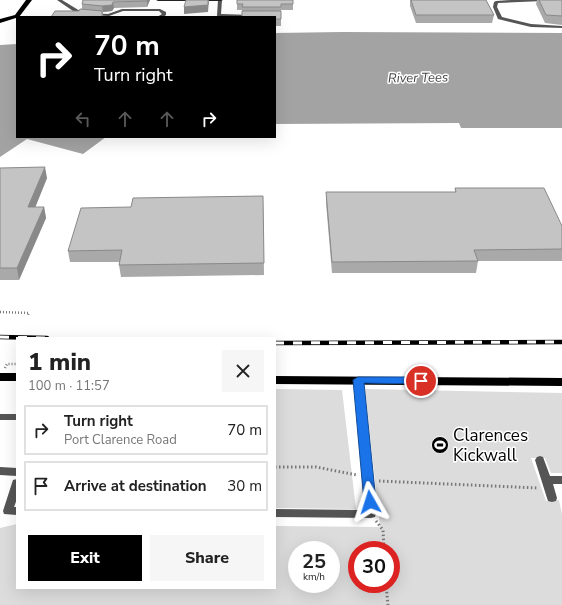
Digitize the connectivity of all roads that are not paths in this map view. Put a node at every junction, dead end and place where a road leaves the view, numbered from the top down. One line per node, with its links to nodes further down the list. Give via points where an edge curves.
1 (29, 0): 8 (main road)
2 (59, 0): 9 (street, via 78,12)
3 (158, 0): 4 (street)
4 (220, 0): 6 (street, via 219,15)
5 (543, 0): 12 (street, via 496,2 495,7 500,18 515,23)
6 (260, 15)
7 (16, 16): 11 (main road)
8 (17, 16)
9 (110, 16): 10 (street, via 115,12 131,9 160,10 164,12)
10 (162, 16)
11 (0, 21)
12 (562, 27)
13 (0, 377): 14 (main road)
14 (16, 378)
15 (276, 380): 16 (main road)
16 (358, 380): 17 (main road); 28 (street, via 371,514)
17 (562, 382)
18 (0, 417): 19 (street)
19 (16, 417)
20 (540, 460): 23 (street)
21 (0, 471): 22 (street)
22 (16, 472)
23 (547, 480): 24 (street); 26 (street)
24 (562, 480)
25 (16, 490): 27 (street)
26 (552, 498)
27 (13, 511)
28 (276, 514)

